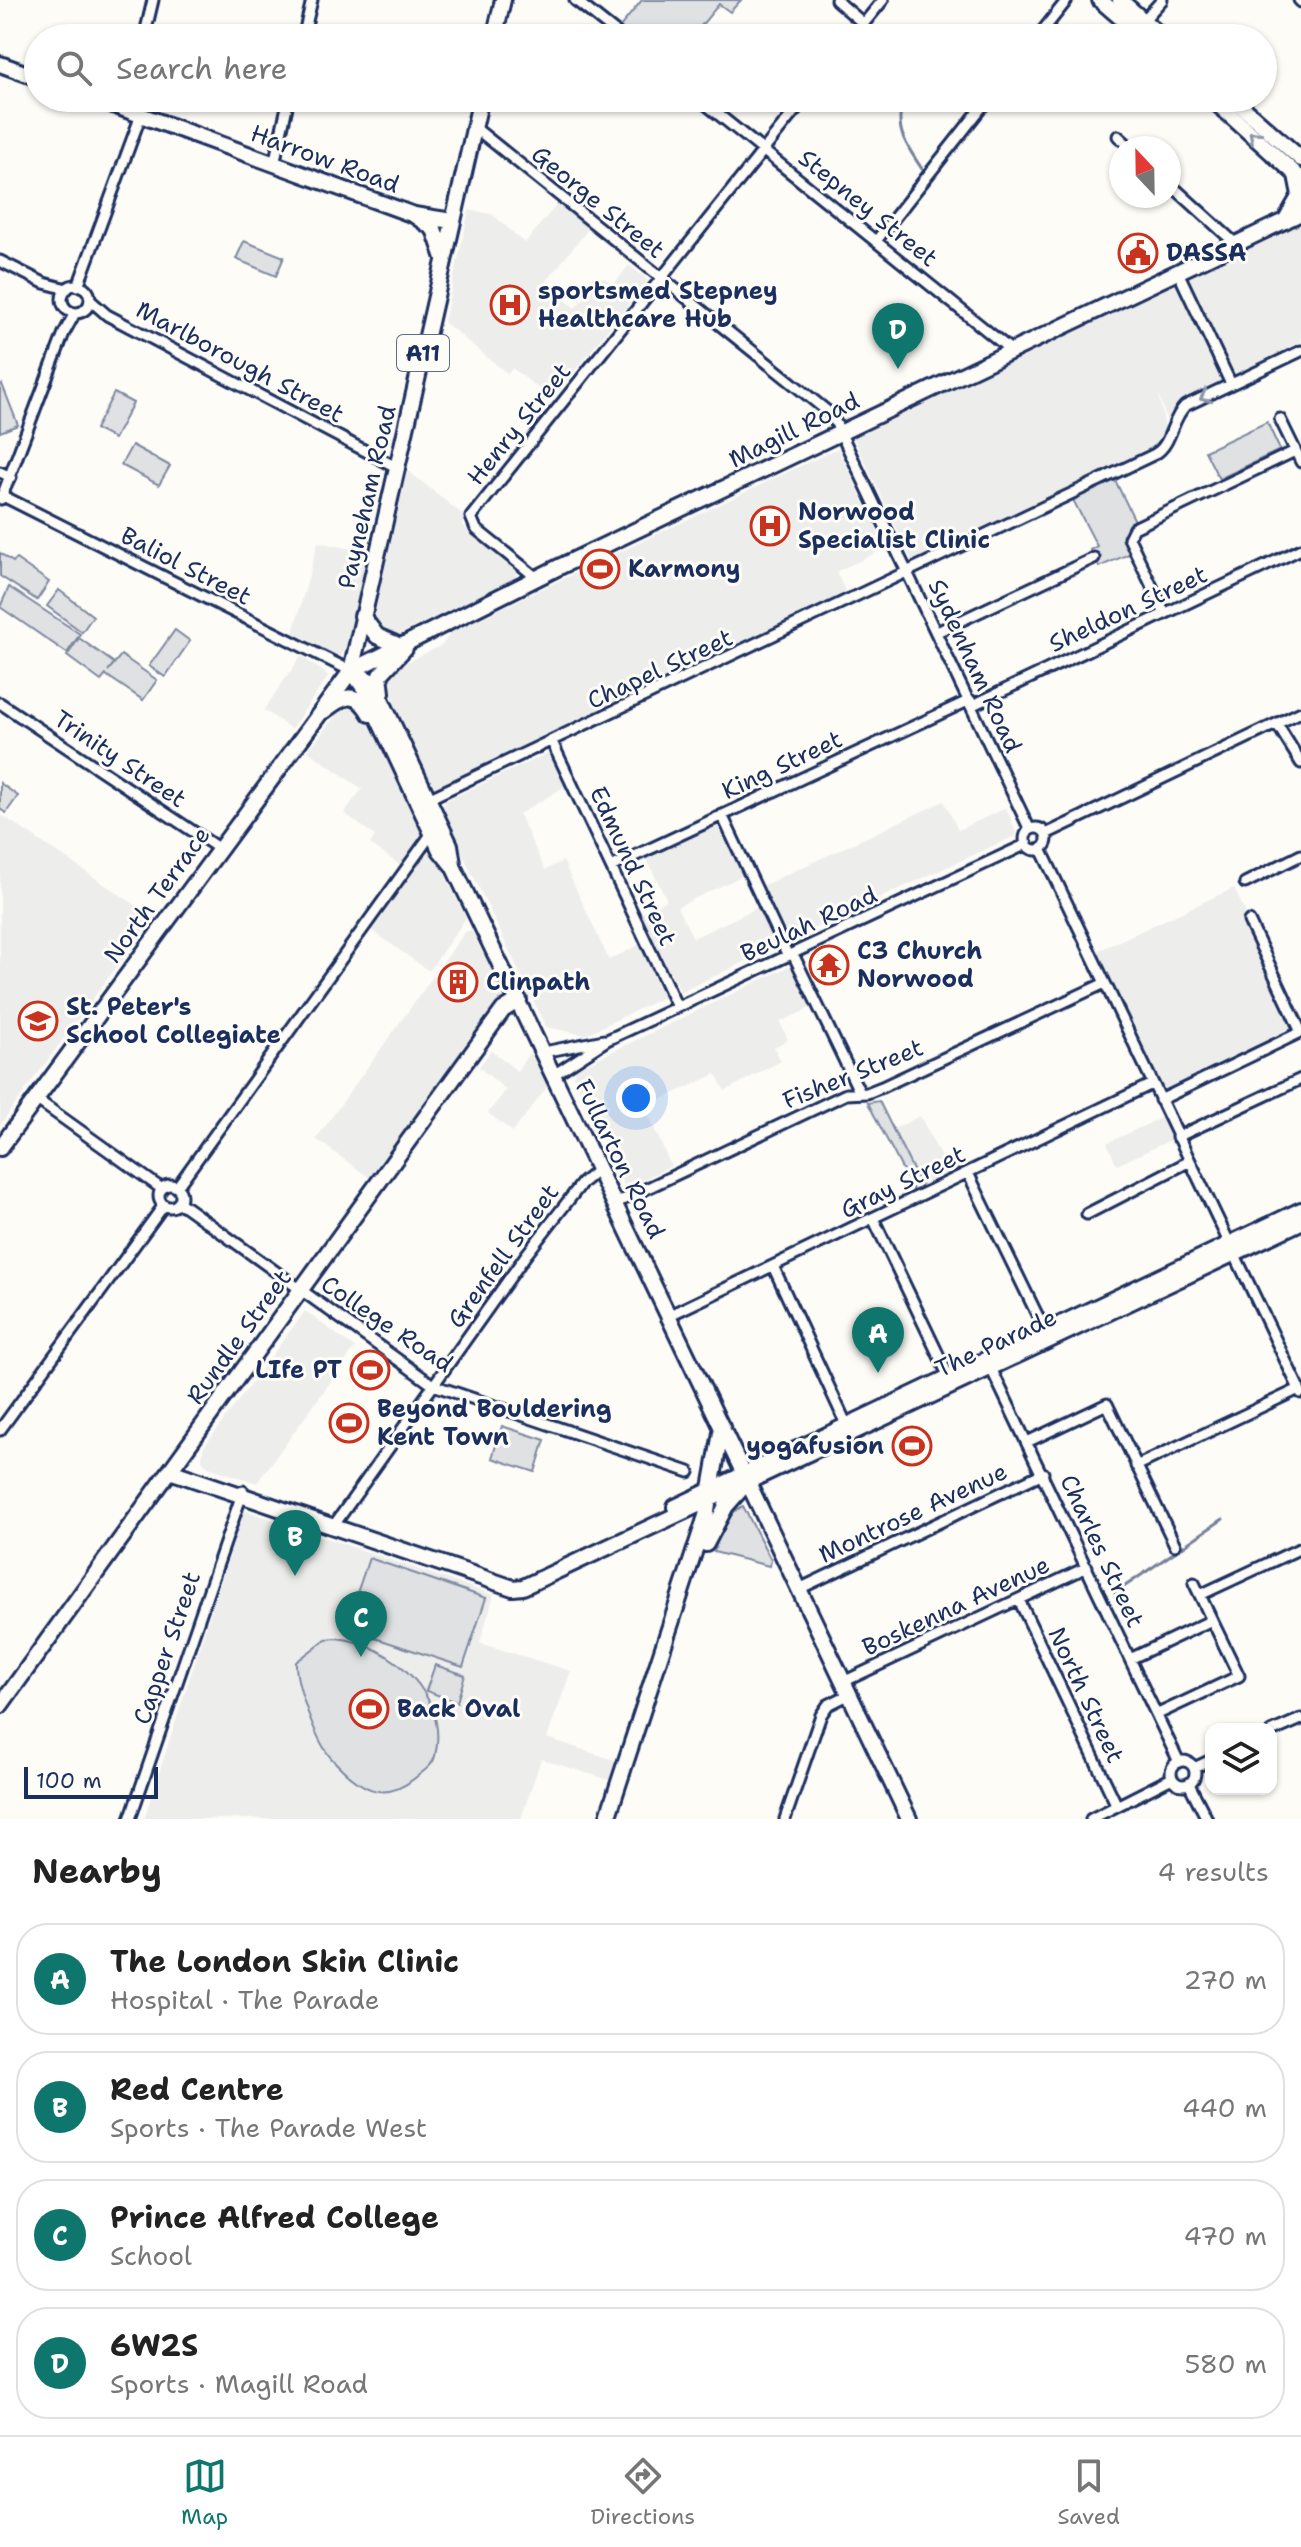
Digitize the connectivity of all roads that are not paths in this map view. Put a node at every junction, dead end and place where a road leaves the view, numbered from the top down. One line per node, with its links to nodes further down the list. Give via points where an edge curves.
1 (153, 0): 12 (street)
2 (312, 0): 13 (street)
3 (503, 0): 14 (main road)
4 (575, 0): 15 (street)
5 (836, 0): 16 (street)
6 (883, 0): 16 (street)
7 (1067, 0): 17 (street)
8 (1100, 0): 18 (main road)
9 (1120, 0): 11 (main road)
10 (1162, 0): 11 (street)
11 (1143, 21): 19 (main road)
12 (147, 24)
13 (306, 24)
14 (497, 24)
15 (605, 24)
16 (864, 24)
17 (1048, 24)
18 (1128, 24)
19 (1147, 24)
20 (0, 64): 21 (main road)
21 (24, 73)
22 (132, 112): 47 (street)
23 (143, 112): 34 (main road, Harrow Road)
24 (286, 112): 34 (street)
25 (478, 112): 31 (main road, Payneham Road / A11)
26 (716, 112): 32 (street, Stepney Street)
27 (794, 112): 32 (street, Henry Street)
28 (978, 112): 41 (street)
29 (1227, 112): 35 (main road, one-way to 29)
30 (1248, 112): 33 (main road)
31 (474, 127): 39 (main road, Payneham Road / A11); 46 (street, George Street)
32 (764, 150): 41 (street, Stepney Street); 46 (street, Henry Street)
33 (1301, 159)
34 (274, 164): 38 (main road, Harrow Road)
35 (1299, 177): 40 (main road, via 1300,195)
36 (1181, 194): 42 (street)
37 (1301, 213): 40 (main road, Magill Road)
38 (414, 215): 39 (main road, Harrow Road); 43 (main road, via 434,229)
39 (452, 221): 43 (main road, Payneham Road / A11)
40 (1285, 221): 42 (main road, Magill Road)
41 (876, 241): 52 (street, Stepney Street)
42 (1236, 244): 45 (main road, Magill Road)
43 (444, 258): 59 (main road, Payneham Road / A11)
44 (0, 261): 48 (street)
45 (1178, 272): 52 (main road, Magill Road); 54 (street)
46 (663, 279): 56 (street, George Street, via 824,407); 66 (street, Henry Street, via 471,517 476,529)
47 (82, 287): 48 (street); 49 (street)
48 (65, 293): 50 (street)
49 (90, 300): 50 (street); 51 (street, Marlborough Street)
50 (75, 311): 51 (street, Marlborough Street); 61 (street)
51 (107, 315): 59 (street, Marlborough Street)
52 (1012, 351): 56 (main road, Magill Road)
53 (1301, 351): 54 (street, Chapel Street)
54 (1231, 384): 65 (street, Chapel Street, one-way to 65, via 1185,406 1160,451)
55 (1280, 419): 57 (street)
56 (842, 432): 65 (street, Sydenham Road); 66 (main road, Magill Road)
57 (1295, 451): 58 (street); 67 (street, via 1131,531 1129,538)
58 (1301, 462)
59 (396, 467): 68 (main road, Payneham Road / A11)
60 (0, 472): 61 (street)
61 (11, 477): 62 (street)
62 (2, 498): 72 (street, Baliol Street)
63 (1301, 549): 67 (street, Sheldon Street)
64 (1094, 558): 69 (street)
65 (909, 573): 69 (street, Sydenham Road); 79 (street, Chapel Street)
66 (537, 578): 70 (main road, Magill Road)
67 (1165, 614): 75 (street, Sheldon Street)
68 (362, 616): 71 (main road, via 377,636); 72 (main road, Payneham Road / A11)
69 (937, 632): 75 (street, Sydenham Road)
70 (417, 637): 71 (main road, Magill Road); 74 (main road, via 380,675)
71 (400, 646): 72 (main road, Magill Road)
72 (351, 671): 74 (main road, Fullarton Road, via 373,682); 77 (main road, North Terrace / A11); 80 (main road, Fullarton Road)
73 (0, 703): 88 (street, Trinity Street)
74 (383, 703): 82 (main road, Fullarton Road)
75 (971, 703): 83 (street, King Street); 84 (street, Sydenham Road)
76 (1301, 712): 78 (street)
77 (315, 718): 80 (main road, via 342,697 354,696); 88 (main road, North Terrace / A11)
78 (1277, 724): 81 (street); 86 (street)
79 (552, 742): 82 (street, Chapel Street); 92 (street, Edmund Street)
80 (390, 744): 85 (main road, Fullarton Road)
81 (1301, 763)
82 (428, 799): 85 (main road); 91 (main road, Fullarton Road, via 450,845)
83 (722, 815): 92 (street, King Street); 95 (street)
84 (1030, 830): 86 (street); 87 (street)
85 (431, 831): 91 (main road, Fullarton Road); 115 (street)
86 (1046, 834): 89 (street)
87 (1027, 844): 89 (street); 95 (street, Beulah Road)
88 (218, 848): 108 (main road, North Terrace / A11)
89 (1041, 849): 96 (street)
90 (1301, 855): 93 (street)
91 (453, 866): 97 (main road, Fullarton Road)
92 (611, 867): 98 (street, Edmund Street)
93 (1245, 883)
94 (1249, 921): 101 (street)
95 (791, 955): 98 (street, Beulah Road); 107 (street)
96 (1105, 983): 106 (street); 107 (street, Fisher Street)
97 (519, 1000): 99 (main road, Rundle Street); 100 (main road, Fullarton Road)
98 (677, 1007): 102 (street, Beulah Road)
99 (493, 1025): 100 (main road, via 507,1019); 127 (main road, Rundle Street)
100 (532, 1027): 103 (main road, Fullarton Road)
101 (1301, 1032): 109 (street)
102 (607, 1040): 103 (street, Beulah Road); 104 (street, Beulah Road)
103 (544, 1052): 104 (main road, Fullarton Road)
104 (555, 1074): 113 (main road, Fullarton Road)
105 (1301, 1079): 110 (street)
106 (1152, 1084): 109 (street); 114 (street, Gray Street)
107 (860, 1093): 118 (street, Fisher Street, via 846,1094)
108 (36, 1099): 111 (main road, North Terrace / A11); 116 (street)
109 (1160, 1100): 110 (street)
110 (1177, 1137): 112 (street)
111 (0, 1148)
112 (1190, 1161): 121 (street); 123 (street)
113 (599, 1169): 118 (main road, Fullarton Road); 132 (street, Grenfell Street, via 582,1183)
114 (968, 1173): 122 (street, Gray Street); 129 (street)
115 (177, 1187): 116 (street); 117 (street)
116 (162, 1189): 119 (street)
117 (179, 1202): 119 (street); 127 (street, College Road)
118 (616, 1203): 128 (main road, Fullarton Road)
119 (164, 1205): 135 (street)
120 (1301, 1210): 125 (main road, The Parade)
121 (1087, 1214)
122 (873, 1218): 126 (street, Gray Street); 131 (street)
123 (1219, 1221): 125 (street); 125 (street)
124 (1301, 1222): 125 (main road, The Parade)
125 (1232, 1249): 129 (main road, The Parade); 130 (main road, The Parade); 133 (street)
126 (773, 1266): 128 (street, Gray Street); 136 (street)
127 (301, 1290): 132 (street, College Road); 139 (main road, Rundle Street)
128 (670, 1315): 134 (main road, Fullarton Road)
129 (1045, 1331): 130 (main road, The Parade)
130 (989, 1364): 131 (main road, The Parade); 136 (main road, The Parade); 137 (street, Charles Street)
131 (949, 1377): 136 (main road, The Parade)
132 (433, 1385): 140 (street, College Road); 147 (street, Grenfell Street)
133 (1300, 1391): 138 (street)
134 (722, 1427): 142 (main road, Fullarton Road); 145 (main road)
135 (0, 1430)
136 (850, 1430): 142 (main road, The Parade)
137 (1027, 1442): 138 (street, via 1107,1404); 141 (street, Charles Street)
138 (1136, 1466): 148 (street)
139 (173, 1467): 143 (main road, The Parade); 159 (main road, Rundle Street)
140 (689, 1472)
141 (1043, 1473): 150 (street, Charles Street); 152 (street, Montrose Avenue)
142 (746, 1477): 144 (main road, Fullarton Road); 145 (main road, The Parade); 146 (main road)
143 (242, 1494): 147 (main road, The Parade); 169 (street, Capper Street)
144 (757, 1500): 146 (main road, via 743,1497); 152 (main road, Fullarton Road)
145 (709, 1502): 147 (main road, The Parade, via 539,1582 513,1588); 157 (main road)
146 (726, 1506): 157 (main road)
147 (334, 1525)
148 (1175, 1545)
149 (1301, 1548): 153 (street)
150 (1087, 1567): 154 (street, Boskenna Avenue); 156 (street, Charles Street)
151 (1194, 1583): 153 (street)
152 (799, 1589): 158 (main road, Fullarton Road)
153 (1200, 1595): 155 (street)
154 (1019, 1600): 158 (street, Boskenna Avenue); 168 (street, North Street)
155 (1212, 1620): 156 (street); 160 (street, via 1239,1676)
156 (1130, 1659): 160 (street, Charles Street)
157 (659, 1661): 170 (main road)
158 (846, 1688): 171 (street, Boskenna Avenue, via 821,1715); 172 (main road, Fullarton Road)
159 (0, 1706)
160 (1158, 1714): 163 (street, Charles Street)
161 (1301, 1719): 162 (street)
162 (1277, 1729)
163 (1179, 1762): 165 (street); 166 (street)
164 (1205, 1763): 165 (street)
165 (1194, 1768): 167 (street)
166 (1172, 1778): 167 (street); 168 (street)
167 (1189, 1784): 174 (street)
168 (1117, 1806): 173 (street)
169 (130, 1819)
170 (607, 1819)
171 (785, 1819)
172 (909, 1819)
173 (1091, 1819)
174 (1207, 1819)

